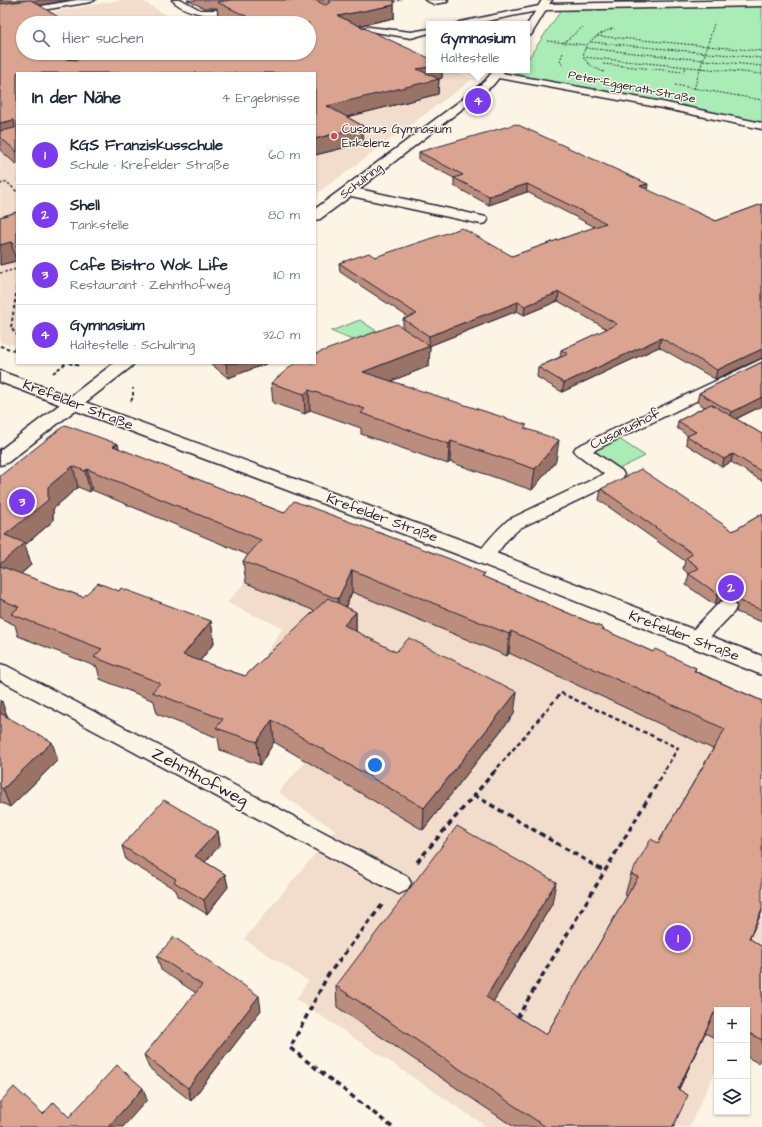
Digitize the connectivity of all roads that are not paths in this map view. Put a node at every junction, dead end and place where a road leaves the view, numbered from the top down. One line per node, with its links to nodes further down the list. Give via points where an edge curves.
1 (42, 0): 10 (lane)
2 (91, 0): 10 (lane)
3 (176, 0): 9 (lane, via 200,12 222,12)
4 (429, 0): 5 (lane)
5 (444, 0)
6 (721, 2): 7 (street); 8 (street)
7 (546, 3): 12 (lane); 13 (street)
8 (762, 3)
9 (251, 6)
10 (53, 7): 11 (lane)
11 (0, 15)
12 (472, 21)
13 (530, 28)
14 (359, 31): 15 (lane, via 369,29 411,34)
15 (426, 32)
16 (497, 73): 19 (street, Schulring, via 464,103)
17 (503, 73): 18 (lane, Peter-Eggerath-Straße)
18 (762, 126)
19 (348, 191): 20 (street, Schulring); 21 (street)
20 (316, 215)
21 (481, 220)
22 (762, 363): 27 (lane, Cusanushof, via 582,450 616,475 514,524 501,536)
23 (124, 364): 25 (street)
24 (0, 376): 25 (street, Krefelder Straße)
25 (74, 404): 26 (street); 27 (street, Krefelder Straße)
26 (0, 459)
27 (486, 557): 29 (street, Krefelder Straße)
28 (727, 607): 29 (lane)
29 (695, 640): 30 (street, Krefelder Straße)
30 (762, 666)
31 (0, 671): 32 (lane, Zehnthofweg)
32 (399, 883)

